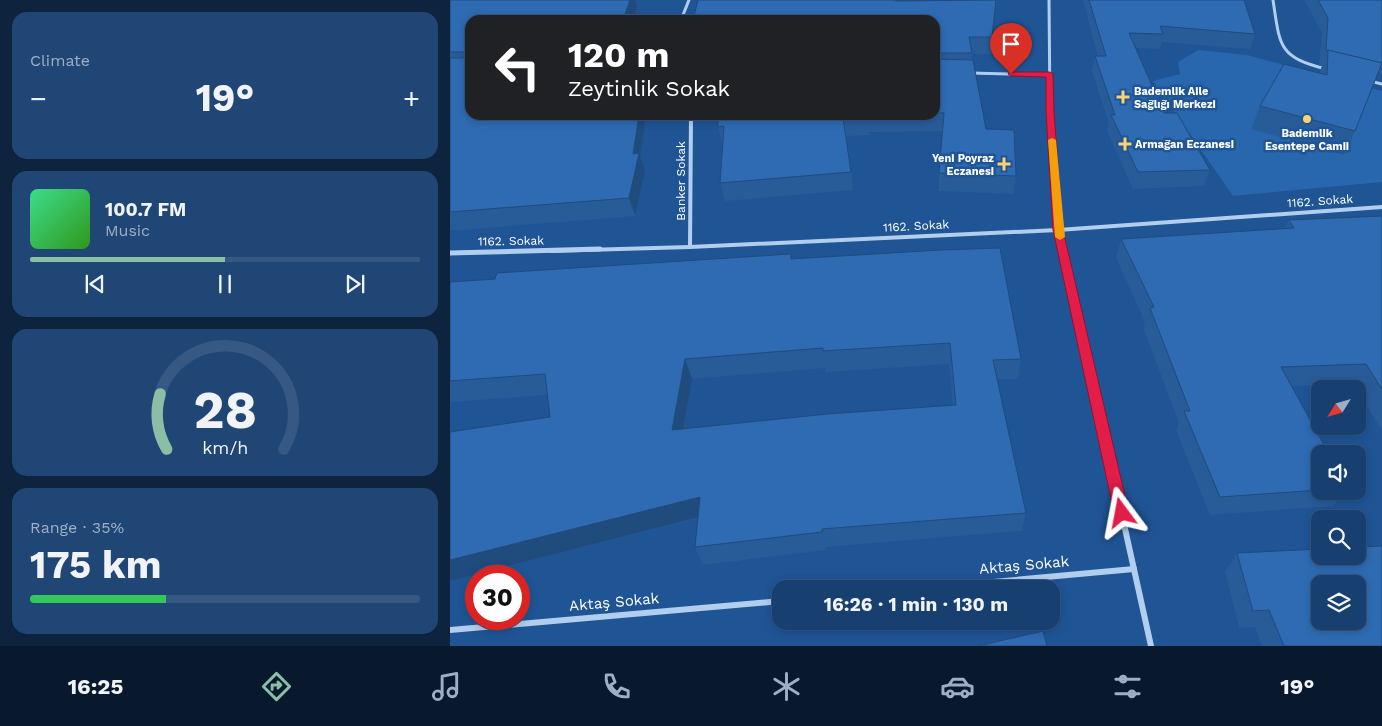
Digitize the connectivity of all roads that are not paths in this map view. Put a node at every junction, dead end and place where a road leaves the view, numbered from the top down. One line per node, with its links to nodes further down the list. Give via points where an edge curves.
1 (689, 0): 4 (street)
2 (1049, 0): 7 (street)
3 (1273, 0): 5 (street, via 1278,33 1290,56 1305,64)
4 (683, 15)
5 (1331, 70)
6 (964, 73): 7 (street)
7 (1050, 74): 12 (street)
8 (1365, 79): 9 (street)
9 (1382, 84)
10 (691, 120): 13 (street, Banker Sokak)
11 (1382, 207): 12 (street, 1162. Sokak)
12 (1058, 230): 13 (street, 1162. Sokak); 15 (street)
13 (690, 247): 14 (street, 1162. Sokak)
14 (450, 253)
15 (1134, 569): 16 (street, Aktaş Sokak); 19 (street)
16 (1014, 580)
17 (772, 602): 18 (street, Aktaş Sokak)
18 (450, 630)
19 (1151, 646)

